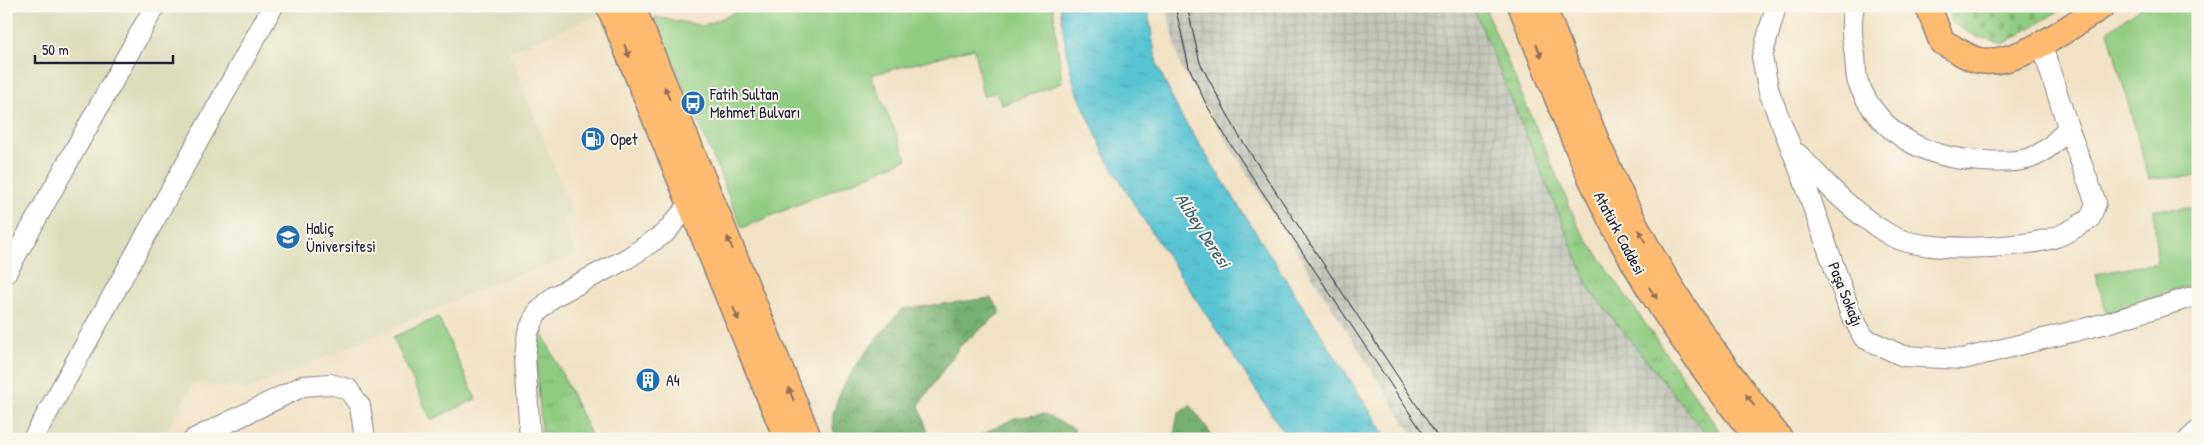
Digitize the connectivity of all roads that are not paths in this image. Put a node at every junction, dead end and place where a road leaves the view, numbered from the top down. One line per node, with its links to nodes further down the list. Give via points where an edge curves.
1 (155, 6): 14 (street)
2 (273, 6): 17 (street)
3 (609, 6): 13 (main road, one-way to 13)
4 (632, 6): 22 (main road, one-way to 4)
5 (1776, 6): 12 (street, Paşa Sokağı, via 1762,57 1769,92)
6 (1854, 6): 11 (street, via 1850,22 1858,84 1883,123 1915,146 1955,160 2005,162 2038,156)
7 (1928, 6): 10 (main road, via 1942,42 1976,60 2003,61)
8 (2102, 6): 10 (main road)
9 (1539, 7): 23 (main road, Atatürk Caddesi, one-way to 23, via 1582,154 1621,239 1642,277 1691,350); 24 (main road, Atatürk Caddesi, one-way to 9, via 1726,367 1652,256 1606,164)
10 (2041, 43): 11 (street)
11 (2068, 127): 12 (street, via 2096,203 2090,219 2057,236 2016,246 1936,247 1892,236 1865,218 1826,184)
12 (1790, 146): 15 (street, Paşa Sokağı, via 1850,312 1864,338 1903,356 1963,359 2107,323)
13 (690, 204): 20 (street, via 665,233 628,258 553,297 537,313 528,332 525,357); 21 (main road, one-way to 21)
14 (6, 272)
15 (2198, 295)
16 (2198, 431): 25 (street)
17 (32, 439)
18 (194, 439): 19 (street, via 303,386 330,384 348,389 360,406)
19 (365, 439)
20 (530, 439)
21 (787, 439)
22 (809, 439)
23 (1758, 439)
24 (1780, 439)
25 (2189, 439)

